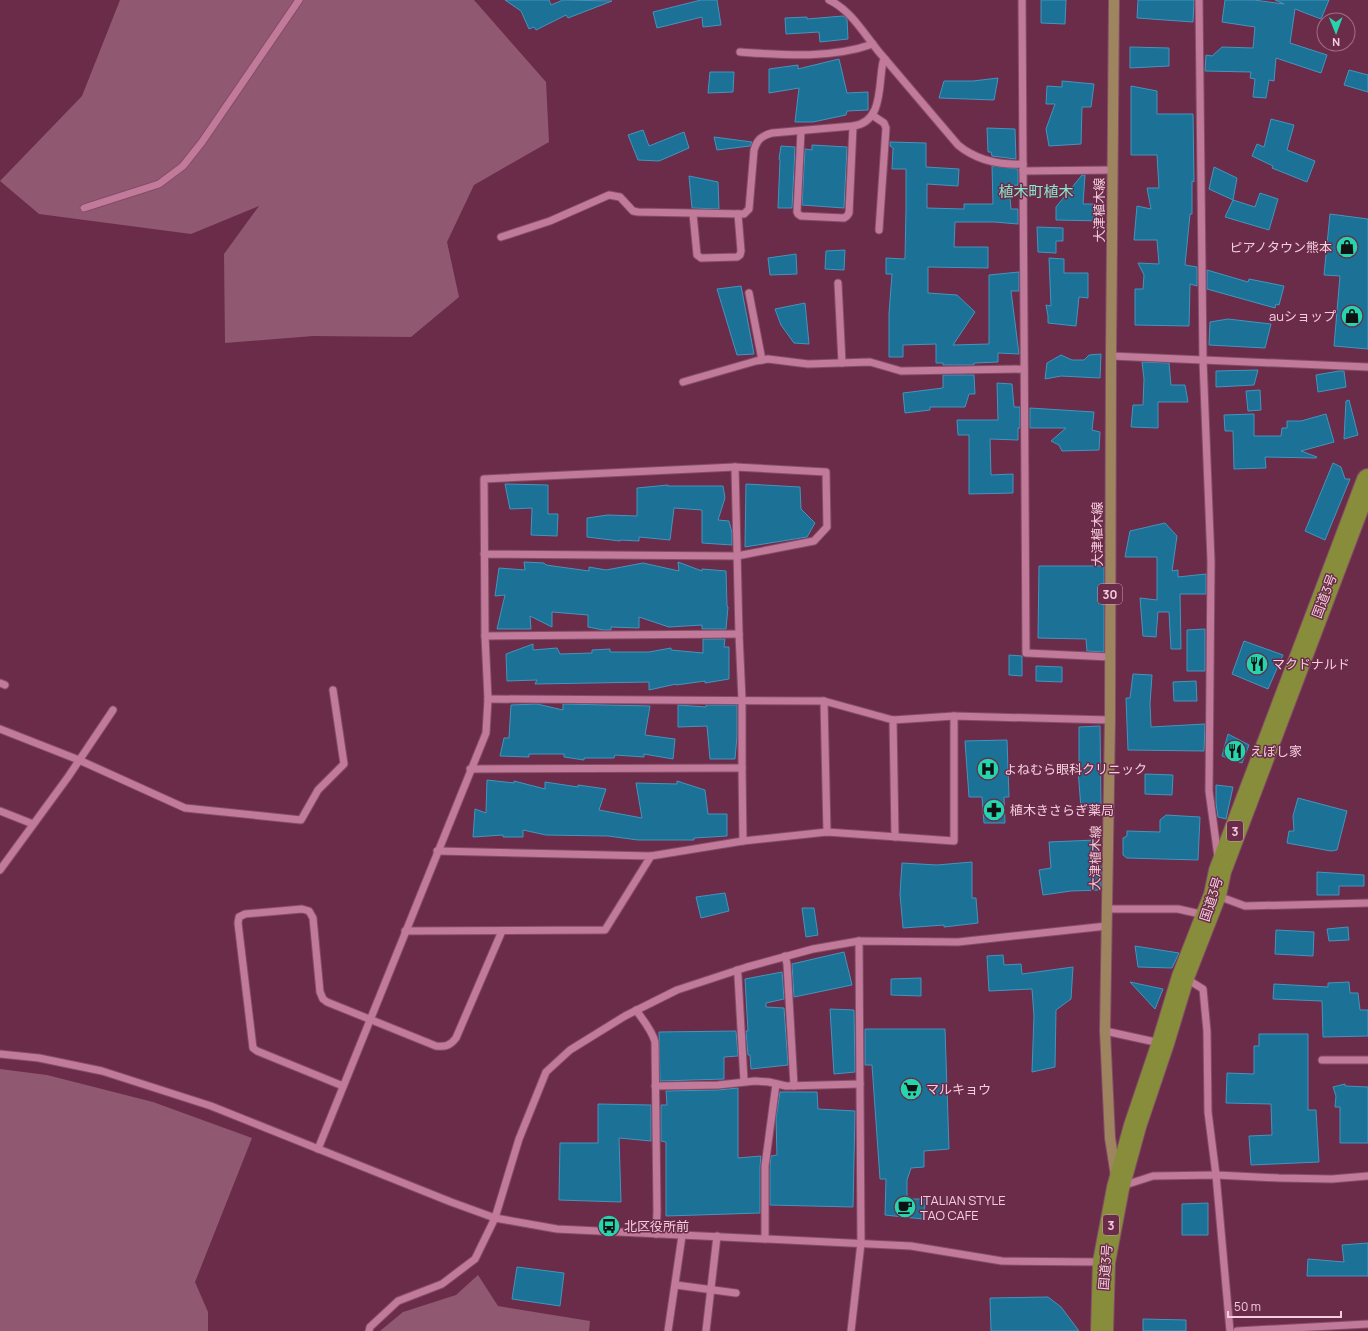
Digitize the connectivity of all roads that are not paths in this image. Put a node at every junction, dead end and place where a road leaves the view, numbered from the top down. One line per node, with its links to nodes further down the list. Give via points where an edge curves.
1 (299, 0): 14 (street, via 183,166 159,184)
2 (829, 0): 6 (street, via 850,15)
3 (1022, 0): 12 (street)
4 (1114, 0): 13 (main road, 大津植木線 / 30)
5 (1199, 0): 23 (street)
6 (873, 44): 7 (street, via 849,51 818,54); 8 (street)
7 (740, 52)
8 (885, 59): 9 (street, via 882,62 879,95); 12 (street, via 965,151 992,161)
9 (872, 115): 10 (street, via 865,123); 17 (street, via 884,123 886,128)
10 (853, 126): 11 (street); 11 (street, via 849,213 844,218 801,216 797,212)
11 (801, 131): 16 (street, via 766,135 756,143 749,209 744,214)
12 (1023, 168): 13 (street); 26 (street)
13 (1112, 170): 21 (main road, 大津植木線 / 30)
14 (84, 208)
15 (693, 214): 16 (street); 16 (street, via 697,255 701,258 740,255); 18 (street, via 635,212 620,197 609,195 550,221)
16 (738, 214)
17 (879, 230)
18 (501, 237)
19 (838, 283): 24 (street)
20 (749, 293): 22 (street)
21 (1111, 356): 23 (street); 34 (main road, 大津植木線 / 30)
22 (762, 360): 24 (street, via 808,364); 27 (street)
23 (1203, 361): 25 (street); 55 (street, via 1211,561 1209,791)
24 (842, 363): 26 (street, via 870,362 901,371)
25 (1368, 367)
26 (1024, 370): 34 (street, via 1026,653)
27 (683, 382)
28 (735, 467): 30 (street, via 484,479); 31 (street); 31 (street, via 826,472 827,527 814,541)
29 (1368, 480): 55 (highway, 国道3号 / 3)
30 (484, 554): 31 (street); 33 (street)
31 (737, 556): 32 (street)
32 (739, 634): 33 (street); 37 (street)
33 (485, 636): 36 (street)
34 (1110, 657): 42 (main road, 大津植木線 / 30)
35 (333, 690): 44 (street, via 344,764 318,790 301,820 185,808)
36 (488, 699): 37 (street); 46 (street, via 486,733)
37 (742, 700): 38 (street); 45 (street)
38 (824, 701): 41 (street); 49 (street)
39 (113, 710): 44 (street)
40 (954, 716): 41 (street); 42 (street); 50 (street, via 954,842)
41 (893, 720): 50 (street)
42 (1110, 720): 58 (main road, 大津植木線 / 30)
43 (0, 729): 44 (street)
44 (79, 760): 48 (street)
45 (742, 768): 46 (street); 51 (street)
46 (470, 770): 52 (street)
47 (0, 811): 48 (street)
48 (33, 824): 54 (street)
49 (827, 832): 50 (street); 51 (street)
50 (895, 837)
51 (743, 841): 53 (street)
52 (438, 851): 53 (street); 61 (street)
53 (651, 856): 62 (street, via 605,930)
54 (0, 870)
55 (1220, 871): 56 (highway, 国道3号 / 3)
56 (1215, 895): 57 (street, via 1245,906); 59 (highway, 国道3号 / 3)
57 (1368, 903)
58 (1108, 909): 59 (street, via 1178,909); 60 (main road, 大津植木線 / 30)
59 (1207, 916): 66 (highway, 国道3号 / 3)
60 (1107, 926): 63 (street, via 958,942); 69 (main road, 大津植木線 / 30)
61 (405, 931): 62 (street); 68 (street)
62 (502, 931): 68 (street, via 451,1045 436,1046)
63 (859, 941): 64 (street); 76 (street)
64 (785, 956): 65 (street); 79 (street)
65 (737, 970): 67 (street, via 677,990); 74 (street)
66 (1183, 977): 70 (highway, 国道3号 / 3); 81 (street, via 1204,989 1208,1112)
67 (636, 1010): 78 (street, via 655,1042); 84 (street, via 570,1050 546,1072 519,1139)
68 (370, 1019): 77 (street); 77 (street, via 327,1002 321,996 313,918 309,911 302,909 245,914 239,917 253,1048)
69 (1105, 1031): 70 (street); 83 (main road, 大津植木線 / 30, via 1110,1138)
70 (1163, 1044): 83 (highway, 国道3号 / 3, via 1135,1126)
71 (0, 1054): 80 (street, via 39,1058 102,1070 211,1106)
72 (1322, 1060): 73 (street)
73 (1368, 1060)
74 (744, 1081): 75 (street); 78 (street, via 718,1085)
75 (776, 1084): 79 (street); 88 (street, via 765,1166)
76 (860, 1084): 79 (street); 89 (street)
77 (343, 1086): 80 (street)
78 (655, 1086): 85 (street)
79 (794, 1086)
80 (318, 1149): 84 (street)
81 (1216, 1175): 82 (street, via 1332,1179); 83 (street, via 1153,1176); 100 (street)
82 (1368, 1176)
83 (1118, 1188): 90 (highway, 国道3号 / 3)
84 (495, 1218): 85 (street, via 557,1229); 95 (street, via 475,1259 442,1284 398,1301 370,1327)
85 (656, 1234): 86 (street)
86 (682, 1236): 87 (street); 91 (street)
87 (717, 1236): 88 (street); 92 (street)
88 (765, 1239): 89 (street)
89 (861, 1243): 90 (street, via 911,1246 1002,1261); 98 (street)
90 (1104, 1262): 99 (highway, 国道3号 / 3)
91 (676, 1286): 92 (street); 96 (street)
92 (711, 1290): 93 (street); 97 (street)
93 (736, 1294)
94 (1368, 1324): 101 (street)
95 (369, 1331)
96 (668, 1331)
97 (706, 1331)
98 (851, 1331)
99 (1102, 1331)
100 (1230, 1331)
101 (1237, 1331)

